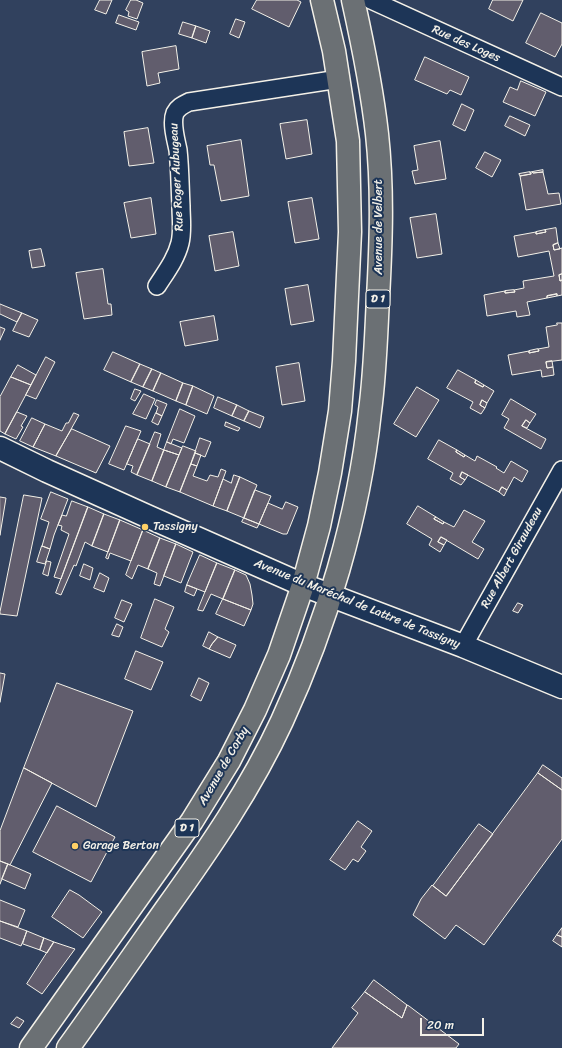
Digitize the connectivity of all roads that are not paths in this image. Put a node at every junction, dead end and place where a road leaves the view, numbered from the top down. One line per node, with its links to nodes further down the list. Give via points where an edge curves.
1 (322, 0): 4 (main road, D 1)
2 (354, 0): 10 (main road, Avenue de Velbert / D 1, via 369,74 377,136 381,231 370,413 350,526)
3 (371, 0): 5 (street, Rue des Loges)
4 (339, 79): 6 (street, Rue Roger Aubugeau, via 189,102 179,107 174,115 174,125 180,189 180,242 170,267); 9 (main road, D 1, via 348,141 350,187 344,361 340,411 330,472)
5 (562, 87)
6 (157, 286)
7 (0, 448): 9 (main road, Avenue du Maréchal de Lattre de Tassigny)
8 (562, 470): 11 (street, Rue Albert Giraudeau)
9 (303, 585): 10 (main road, Avenue du Maréchal de Lattre de Tassigny); 13 (main road, Avenue de Corby / D 1, via 279,655 229,761 192,821)
10 (330, 596): 11 (main road, Avenue du Maréchal de Lattre de Tassigny); 14 (main road, D 1, via 282,722 237,804)
11 (464, 646): 12 (main road, Avenue du Maréchal de Lattre de Tassigny)
12 (562, 687)
13 (30, 1048)
14 (68, 1048)

